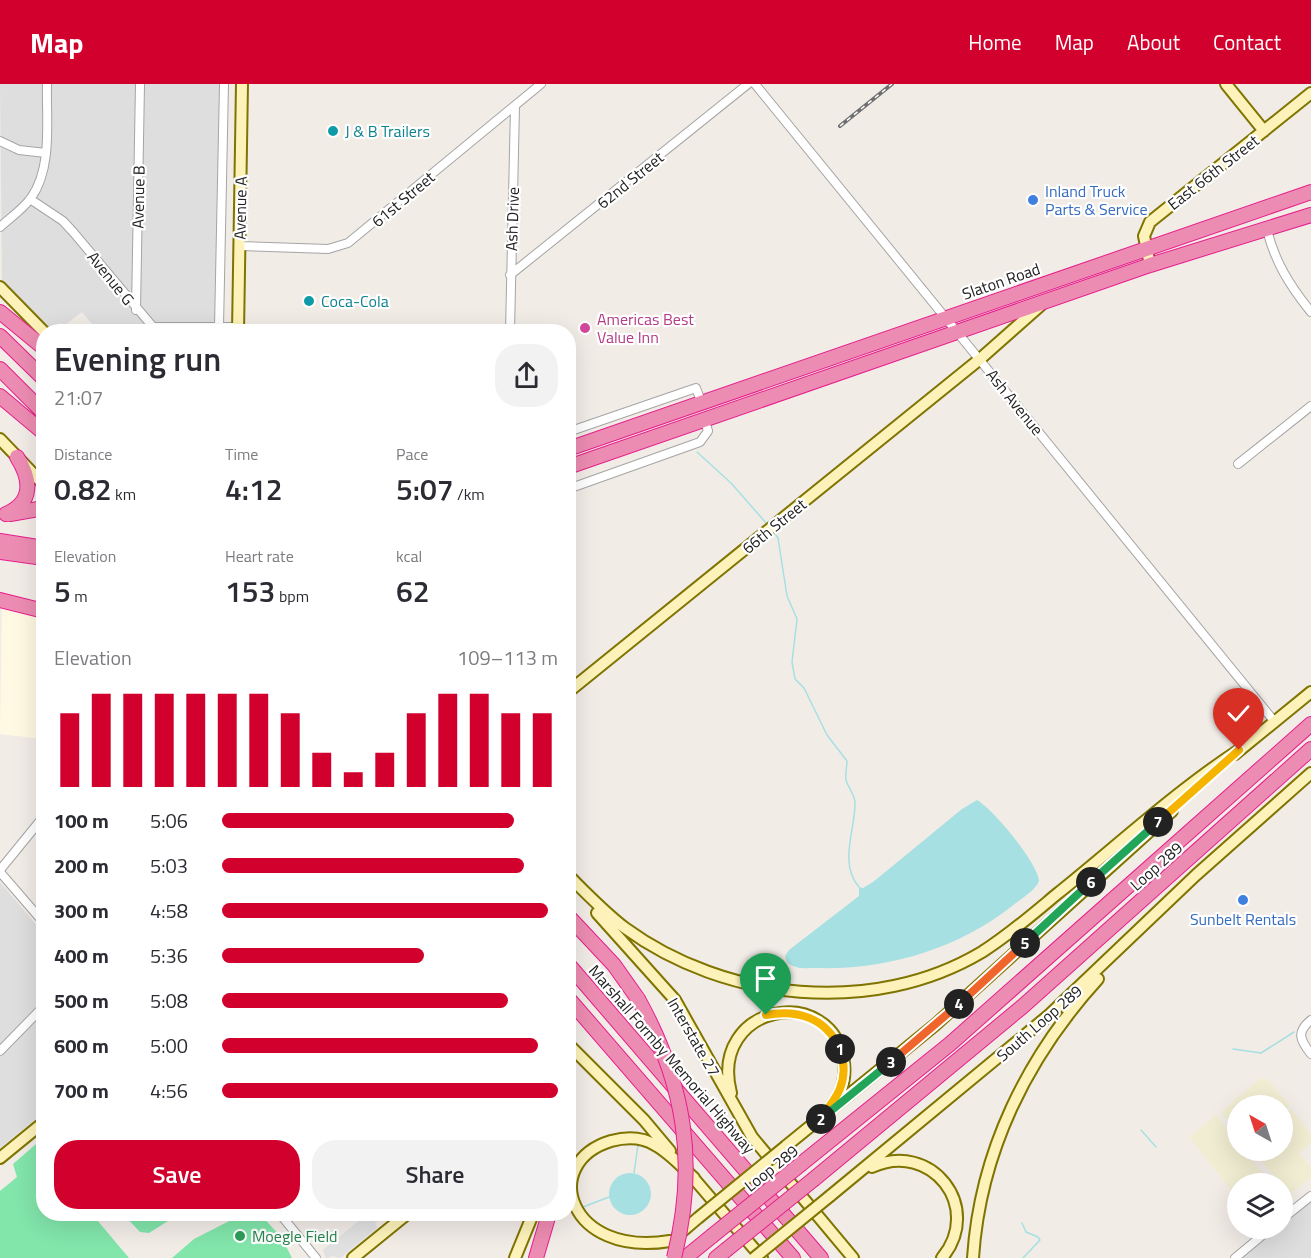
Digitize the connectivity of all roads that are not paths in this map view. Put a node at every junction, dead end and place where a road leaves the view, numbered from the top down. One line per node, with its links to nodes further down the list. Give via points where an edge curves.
1 (47, 84): 13 (street)
2 (140, 84): 25 (street, Avenue B)
3 (224, 84): 31 (street, Avenue A)
4 (242, 84): 19 (main road, Avenue A)
5 (541, 84): 10 (street, 61st Street)
6 (748, 84): 22 (street, 62nd Street)
7 (755, 84): 28 (street, Ash Avenue)
8 (1226, 84): 11 (main road)
9 (1311, 93): 11 (main road, East 66th Street)
10 (515, 106): 19 (street, 61st Street, via 348,243 328,249); 22 (street, Ash Drive)
11 (1264, 131): 20 (main road, East 66th Street, via 1149,222 1144,231)
12 (0, 141): 13 (street, via 19,150)
13 (46, 153): 15 (street)
14 (1311, 192): 20 (highway, Slaton Road)
15 (30, 199): 17 (street); 25 (street, Avenue G, via 63,220)
16 (1311, 214): 18 (highway, Slaton Road)
17 (0, 227)
18 (1267, 230): 21 (highway, Slaton Road); 27 (street, via 1285,279)
19 (240, 246): 32 (main road, Avenue A)
20 (1146, 248): 21 (main road, East 66th Street); 28 (highway, Slaton Road)
21 (1150, 265): 24 (highway, Slaton Road)
22 (510, 275): 33 (street, Ash Drive)
23 (0, 288): 29 (main road)
24 (1043, 303): 34 (highway, Slaton Road); 37 (main road)
25 (136, 310): 30 (street, Avenue G)
26 (0, 312): 36 (highway)
27 (1311, 312)
28 (946, 318): 34 (street, Ash Avenue); 41 (highway, Slaton Road)
29 (36, 324)
30 (150, 324)
31 (219, 324)
32 (238, 324)
33 (510, 324)
34 (958, 332): 37 (street, Ash Avenue); 44 (highway, Slaton Road)
35 (0, 336): 39 (highway)
36 (36, 341)
37 (980, 359): 64 (main road, 66th Street); 66 (street, Ash Avenue)
38 (0, 369): 42 (highway)
39 (36, 371)
40 (0, 396): 45 (highway)
41 (701, 401): 44 (highway); 46 (street, via 696,388); 49 (highway, Slaton Road)
42 (36, 405)
43 (1311, 406): 52 (street)
44 (705, 421): 48 (highway, Slaton Road); 55 (street, via 708,431 699,442)
45 (36, 426)
46 (576, 429)
47 (0, 439): 50 (main road)
48 (642, 443): 51 (highway, Slaton Road); 53 (highway)
49 (576, 446)
50 (17, 457): 54 (main road); 57 (highway, via 28,477 28,490 21,505)
51 (576, 464)
52 (1238, 464)
53 (576, 471)
54 (36, 477)
55 (576, 486)
56 (36, 509): 57 (highway)
57 (3, 515)
58 (0, 541): 59 (highway)
59 (36, 551)
60 (0, 552): 61 (highway)
61 (36, 553)
62 (0, 600): 63 (highway)
63 (36, 609)
64 (576, 686)
65 (1311, 692): 66 (main road)
66 (1274, 721): 69 (main road)
67 (1311, 724): 111 (highway, Loop 289, bridge, via 950,1044)
68 (1311, 749): 104 (highway, Loop 289, bridge, via 1057,976)
69 (1239, 750): 73 (main road, via 981,952 939,971 892,985 847,992 808,992 748,985 723,977 671,956 627,929); 85 (main road, via 942,1019)
70 (1311, 773): 76 (main road, South Loop 289)
71 (36, 826): 72 (street)
72 (0, 871): 75 (street)
73 (576, 882)
74 (576, 890): 87 (main road, Interstate 27, via 675,1000)
75 (36, 914)
76 (1155, 914): 91 (main road, South Loop 289, via 1048,1016); 118 (main road, via 1070,1011 1027,1074 991,1159)
77 (576, 925): 110 (highway, bridge, via 614,965 638,999 664,1051 684,1122 687,1159 680,1237)
78 (576, 973): 115 (highway, Marshall Formby Memorial Highway)
79 (576, 1007): 114 (highway)
80 (36, 1014): 82 (street)
81 (1311, 1020): 84 (street, via 1301,1029 1300,1039)
82 (0, 1051)
83 (576, 1051): 90 (main road)
84 (1311, 1054)
85 (816, 1123): 87 (main road, via 841,1089 844,1070 840,1047 829,1031 811,1018 793,1012 766,1015 738,1037 728,1065 731,1094); 101 (main road, bridge)
86 (36, 1128): 88 (main road)
87 (752, 1137): 116 (main road, Interstate 27)
88 (0, 1157)
89 (576, 1176): 90 (main road, via 587,1156 605,1143 625,1138 645,1140 664,1151)
90 (694, 1178): 113 (main road)
91 (851, 1179): 112 (main road, South Loop 289, bridge); 117 (main road, via 873,1166 895,1160 921,1164 936,1174 951,1194 957,1218 952,1241)
92 (1311, 1196): 93 (street)
93 (1293, 1211)
94 (576, 1218): 99 (main road)
95 (286, 1221): 106 (street)
96 (398, 1221): 107 (main road)
97 (530, 1221): 108 (main road)
98 (547, 1221): 109 (highway)
99 (584, 1233)
100 (1259, 1239): 105 (street)
101 (670, 1241): 102 (main road); 103 (main road)
102 (657, 1252)
103 (636, 1254)
104 (721, 1254)
105 (1240, 1256)
106 (316, 1258)
107 (353, 1258)
108 (515, 1258)
109 (536, 1258)
110 (674, 1258)
111 (685, 1258)
112 (754, 1258)
113 (762, 1258)
114 (793, 1258)
115 (821, 1258)
116 (854, 1258)
117 (942, 1258)
118 (973, 1258)

